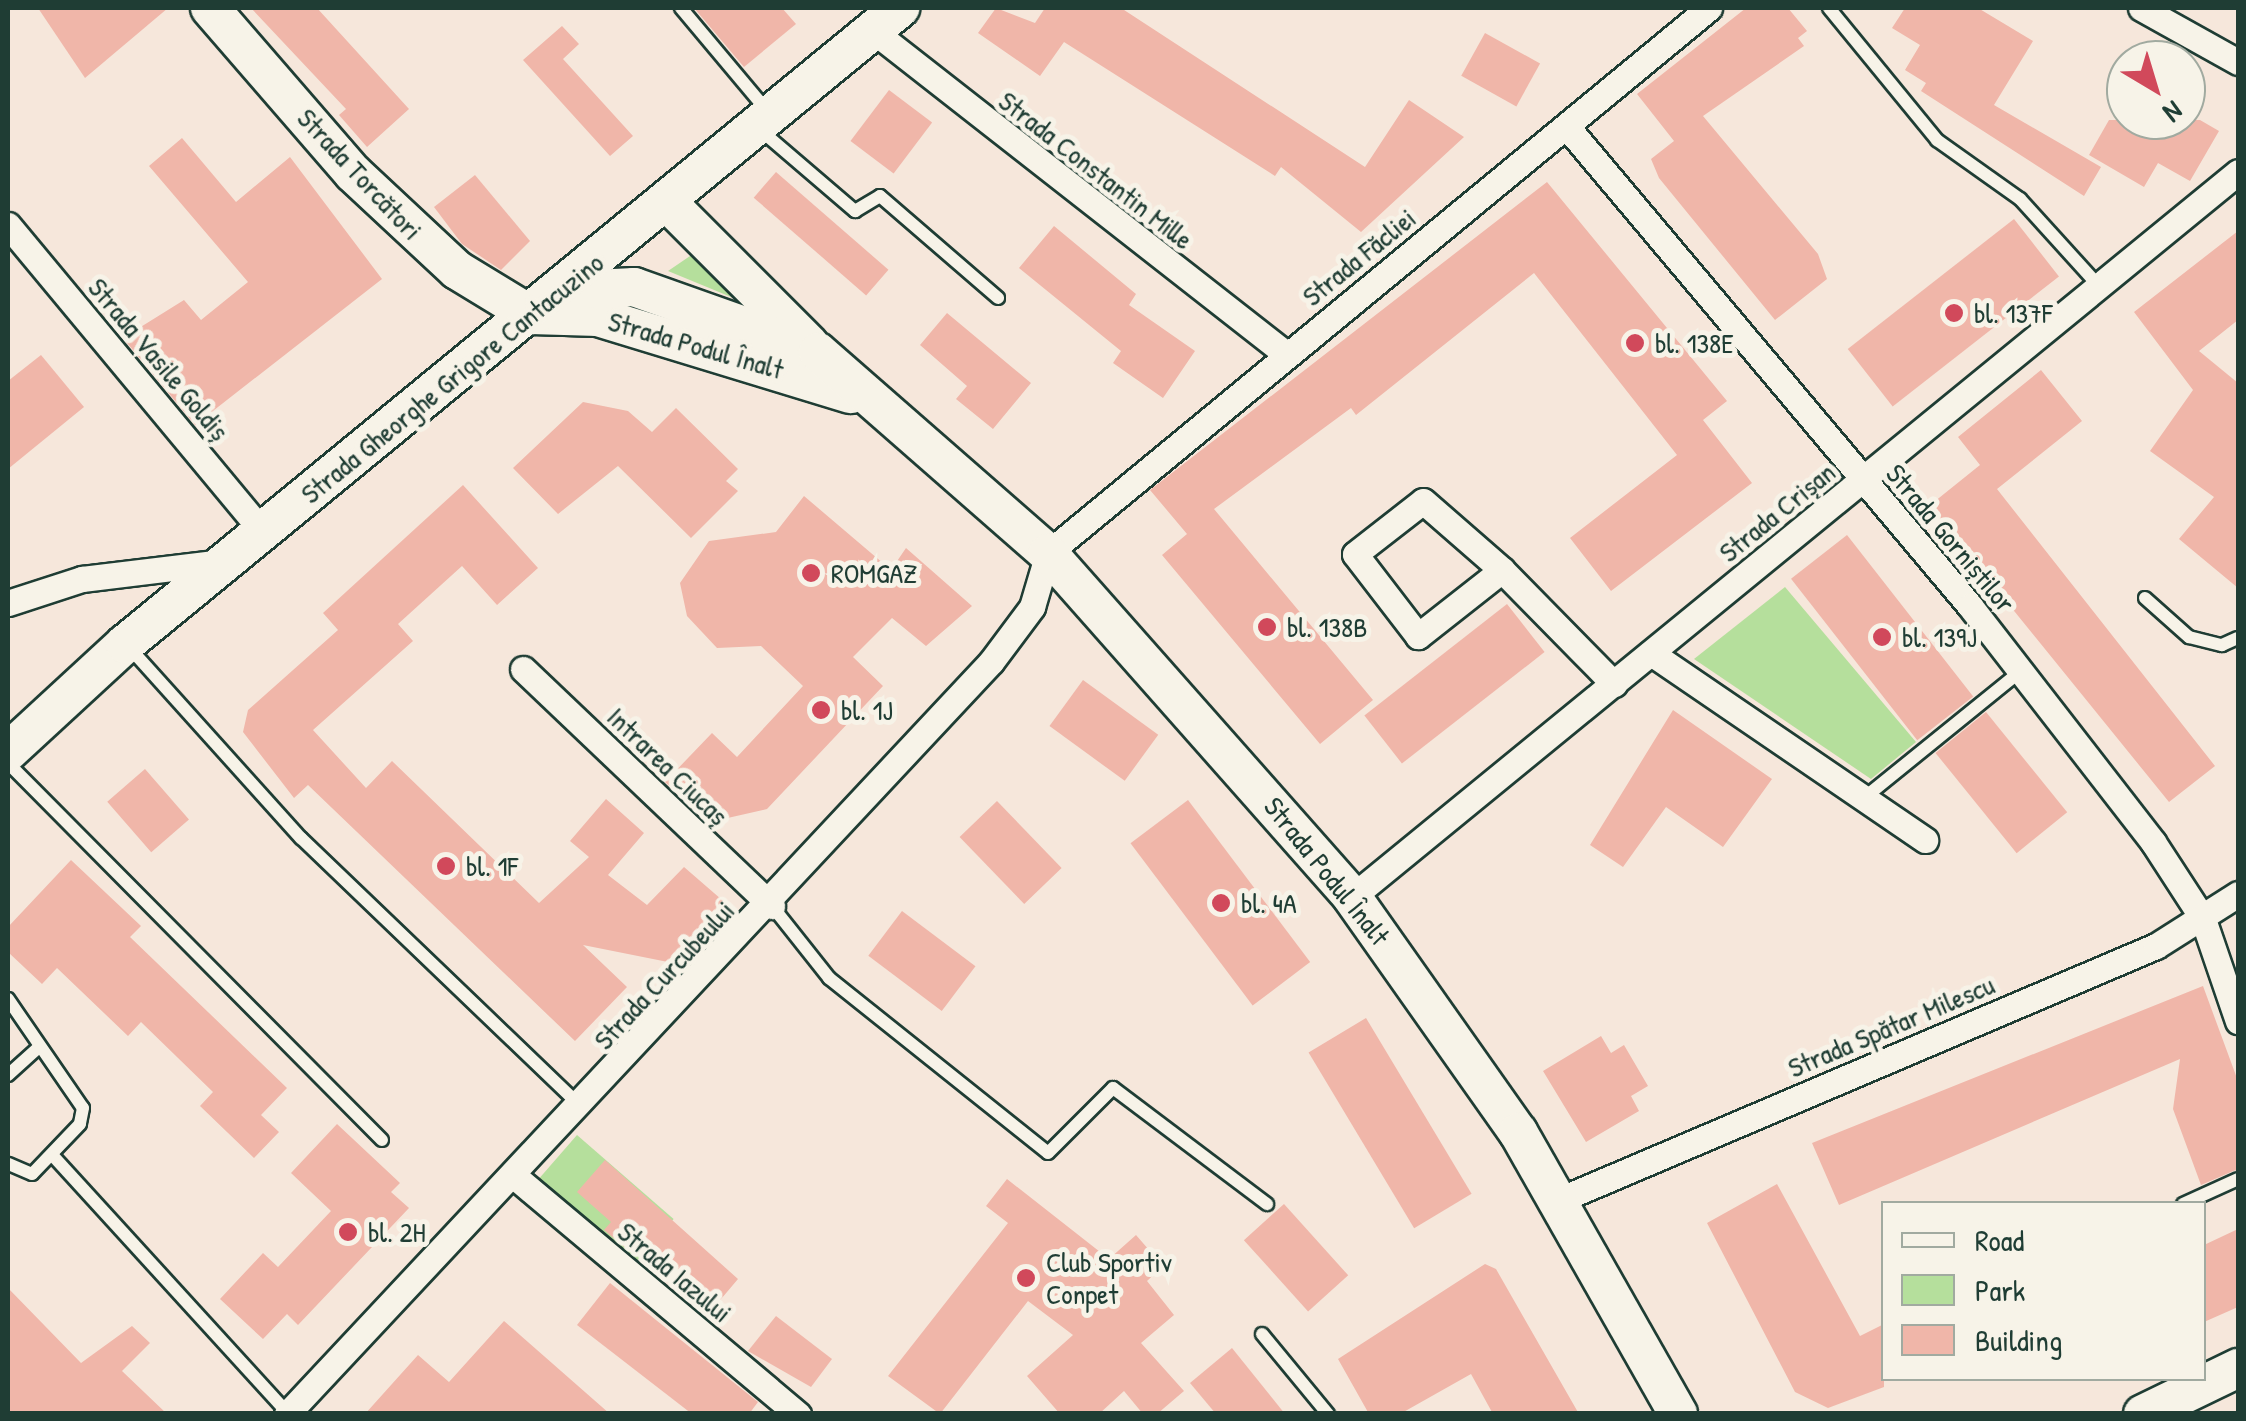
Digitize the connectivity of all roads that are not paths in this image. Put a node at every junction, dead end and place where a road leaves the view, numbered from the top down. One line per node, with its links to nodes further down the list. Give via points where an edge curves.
1 (210, 8): 15 (main road, Strada Torcători, via 411,230)
2 (681, 8): 8 (lane)
3 (1708, 8): 9 (street, Strada Făcliei)
4 (1829, 8): 13 (lane, via 1936,140 2020,199)
5 (2141, 8): 7 (street)
6 (886, 19): 8 (main road, Strada Gheorghe Grigore Cantacuzino); 17 (street, Strada Constantin Mille)
7 (2238, 62)
8 (764, 121): 11 (main road, Strada Gheorghe Grigore Cantacuzino); 14 (lane, via 855,211 880,196)
9 (1566, 127): 17 (street, Strada Făcliei); 19 (street, Strada Gorniștilor)
10 (2238, 172): 13 (street, Strada Crișan)
11 (667, 202): 15 (main road, Strada Gheorghe Grigore Cantacuzino); 16 (main road)
12 (8, 225): 20 (street, Strada Vasile Goldiș)
13 (2098, 285): 19 (street, Strada Crișan)
14 (998, 298)
15 (531, 314): 16 (main road, Strada Podul Înalt, via 595,289 634,287); 18 (main road, Strada Podul Înalt, via 598,317); 20 (main road, Strada Gheorghe Grigore Cantacuzino)
16 (818, 352): 18 (main road, Strada Podul Înalt)
17 (1286, 354): 21 (street, Strada Făcliei)
18 (880, 407): 21 (main road, Strada Podul Înalt)
19 (1864, 480): 28 (street, Strada Crișan); 30 (street, Strada Gorniștilor)
20 (263, 532): 22 (main road, Strada Gheorghe Grigore Cantacuzino)
21 (1048, 553): 37 (main road, Strada Podul Înalt); 38 (street, Strada Curcubeului, via 1017,630)
22 (224, 562): 25 (street, via 82,580); 27 (main road, Strada Gheorghe Grigore Cantacuzino)
23 (1502, 570): 23 (street, via 1423,501 1355,554 1418,636); 31 (street)
24 (2144, 598): 26 (lane, via 2189,637 2222,645)
25 (8, 603)
26 (2238, 638)
27 (125, 644): 32 (main road, Strada Gheorghe Grigore Cantacuzino); 44 (lane, via 300,838)
28 (1650, 653): 31 (street, Strada Crișan); 34 (street)
29 (523, 669): 38 (street, Intrarea Ciucaș)
30 (2021, 671): 34 (lane); 39 (street, Strada Gorniștilor)
31 (1614, 684): 37 (street, Strada Crișan)
32 (8, 752)
33 (8, 763): 45 (lane)
34 (1864, 798): 35 (street)
35 (1925, 840)
36 (2238, 894): 39 (street, Strada Spătar Milescu)
37 (1352, 897): 50 (main road, Strada Podul Înalt)
38 (772, 906): 44 (street, Strada Curcubeului); 52 (lane, via 829,978 1048,1153 1113,1088)
39 (2203, 919): 41 (street, Strada Gorniștilor); 50 (street, Strada Spătar Milescu)
40 (8, 999): 42 (lane)
41 (2238, 1021)
42 (39, 1047): 43 (lane); 46 (lane, via 82,1096 80,1124)
43 (8, 1075)
44 (581, 1107): 48 (street, Strada Curcubeului)
45 (382, 1140)
46 (54, 1156): 47 (lane, via 32,1174); 55 (lane)
47 (8, 1164)
48 (514, 1176): 55 (street, Strada Curcubeului); 56 (street, Strada Iazului)
49 (2238, 1180): 51 (lane)
50 (1559, 1200): 58 (main road, Strada Podul Înalt)
51 (2190, 1201)
52 (1267, 1204)
53 (1262, 1334): 57 (lane)
54 (2238, 1368): 59 (main road)
55 (288, 1413)
56 (798, 1414)
57 (1328, 1414)
58 (1678, 1414)
59 (2144, 1414)

